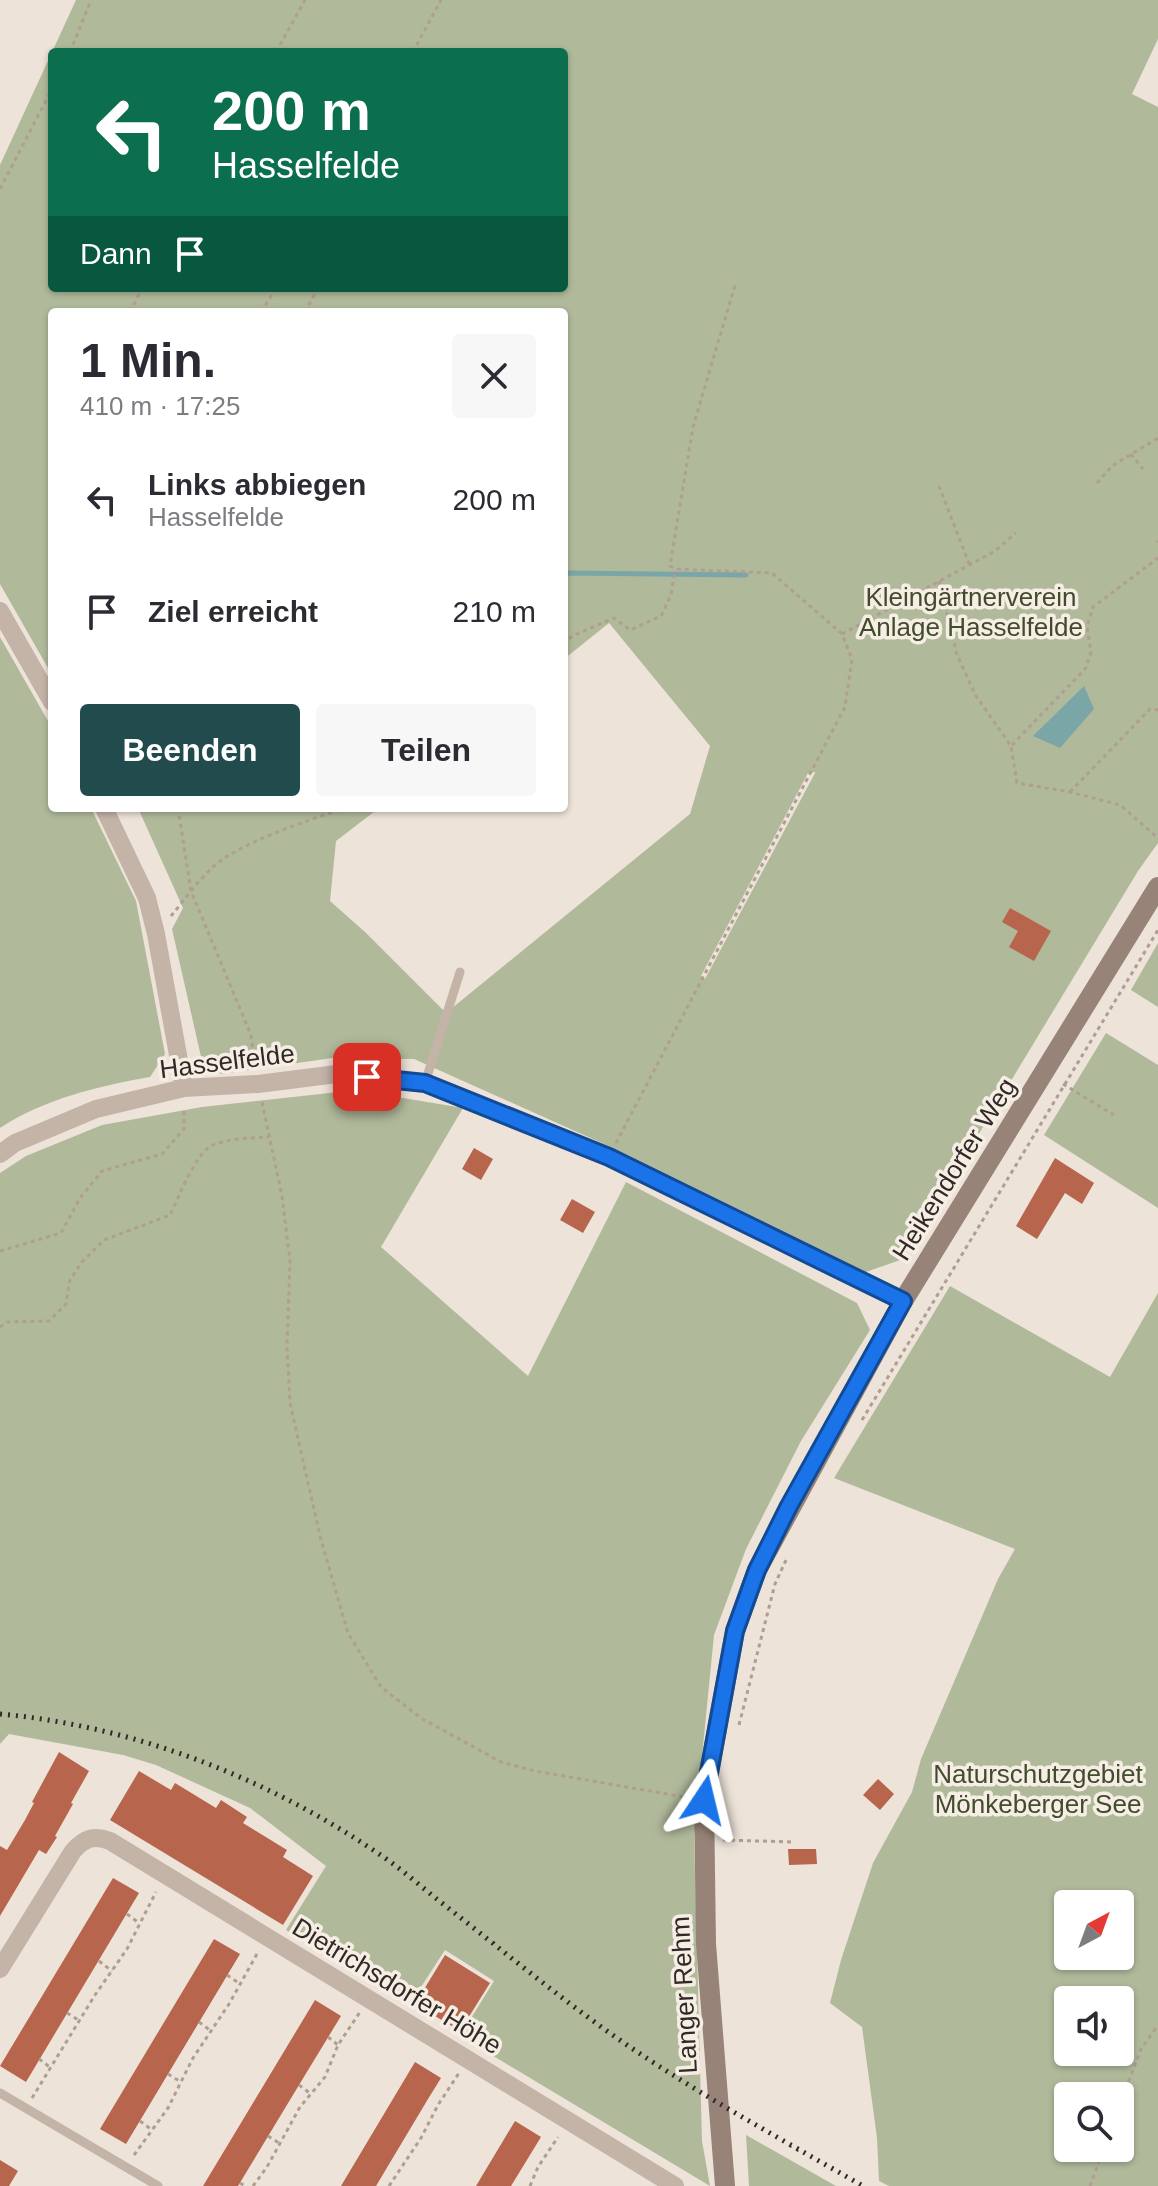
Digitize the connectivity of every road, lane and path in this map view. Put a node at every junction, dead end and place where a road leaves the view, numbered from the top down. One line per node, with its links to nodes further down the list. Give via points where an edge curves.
1 (91, 0): 4 (path)
2 (305, 0): 5 (path)
3 (441, 0): 6 (path)
4 (72, 48)
5 (278, 48)
6 (415, 48)
7 (48, 97): 8 (path)
8 (0, 189)
9 (735, 285): 18 (path, via 693,427 670,566)
10 (1158, 438): 11 (path)
11 (1131, 454): 12 (path); 13 (path)
12 (1143, 469)
13 (1097, 483)
14 (939, 486): 17 (path)
15 (1016, 533): 17 (path)
16 (1158, 558): 25 (path, via 1093,607 1086,668)
17 (970, 566): 19 (path)
18 (675, 573): 21 (path, via 772,573); 22 (path, via 661,616 630,630 614,618)
19 (939, 581): 21 (path); 25 (path, via 957,655 976,696)
20 (0, 611): 23 (street)
21 (842, 634): 43 (path, via 852,659 845,707)
22 (568, 640)
23 (48, 695)
24 (1158, 710): 26 (path, via 1150,709)
25 (1011, 746): 26 (path, via 1017,783)
26 (1070, 792): 30 (path, via 1120,805)
27 (106, 812): 34 (street, via 147,898)
28 (179, 812): 32 (path)
29 (334, 812): 32 (path, via 224,858)
30 (1158, 838)
31 (1158, 887): 45 (street, Heikendorfer Weg)
32 (191, 891): 34 (path); 37 (path, via 251,1035)
33 (1158, 930): 38 (path)
34 (156, 934): 39 (street)
35 (460, 972): 36 (lane)
36 (425, 1083): 37 (street, Hasselfelde, via 337,1074); 43 (street, Hasselfelde)
37 (258, 1084): 39 (street, Hasselfelde); 41 (path)
38 (1064, 1084): 40 (path); 47 (path)
39 (184, 1088): 42 (street, Hasselfelde, via 96,1109); 44 (path, via 184,1129 162,1154 102,1171 61,1233)
40 (1114, 1115)
41 (269, 1137): 46 (path, via 210,1146 197,1160 170,1215 104,1240 82,1262 70,1280 66,1304 49,1321 7,1322); 50 (path, via 290,1261 290,1403 348,1633 381,1687 421,1718 501,1762)
42 (0, 1154)
43 (609, 1157): 45 (street, Hasselfelde)
44 (0, 1251)
45 (903, 1301): 50 (street, Heikendorfer Weg, via 757,1570 735,1631)
46 (0, 1327)
47 (858, 1427)
48 (787, 1559): 49 (path, via 756,1650)
49 (737, 1735)
50 (704, 1800): 51 (street, Langer Rehm)
51 (704, 1839): 52 (path); 92 (street, Langer Rehm, via 706,1944)
52 (795, 1842)
53 (166, 1875): 55 (path); 56 (street, Dietrichsdorfer Höhe); 58 (street, Dietrichsdorfer Höhe, via 110,1841 90,1837 73,1851)
54 (127, 1914): 55 (path)
55 (139, 1923): 59 (path)
56 (267, 1937): 61 (path); 62 (street, Dietrichsdorfer Höhe)
57 (99, 1961): 59 (path)
58 (0, 1969)
59 (112, 1971): 64 (path)
60 (227, 1975): 61 (path)
61 (239, 1983): 67 (path)
62 (369, 1999): 69 (path); 71 (street, Dietrichsdorfer Höhe)
63 (67, 2013): 64 (path)
64 (80, 2021): 72 (path)
65 (199, 2022): 67 (path)
66 (1158, 2025): 75 (path, via 1141,2049)
67 (211, 2031): 74 (path)
68 (328, 2037): 69 (path)
69 (338, 2045): 78 (path, via 325,2077)
70 (39, 2059): 72 (path)
71 (468, 2060): 81 (street, Dietrichsdorfer Höhe); 89 (path)
72 (51, 2068): 79 (path)
73 (168, 2074): 74 (path)
74 (181, 2082): 82 (path)
75 (1128, 2082)
76 (299, 2085): 78 (path)
77 (0, 2093): 79 (lane)
78 (311, 2094): 84 (path)
79 (25, 2108): 86 (lane)
80 (140, 2121): 82 (path)
81 (568, 2121): 90 (path); 91 (street, Dietrichsdorfer Höhe)
82 (152, 2130): 86 (path)
83 (268, 2136): 84 (path)
84 (279, 2143): 88 (path)
85 (1099, 2162): 93 (path)
86 (126, 2167): 87 (lane)
87 (158, 2186)
88 (253, 2186)
89 (389, 2186)
90 (530, 2186)
91 (675, 2186)
92 (725, 2186)
93 (1090, 2186)

